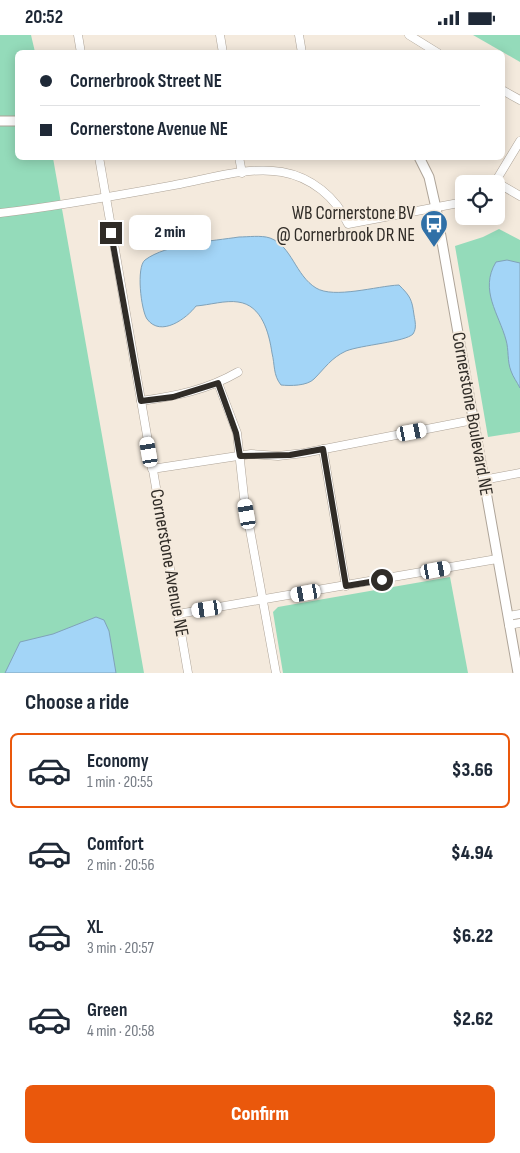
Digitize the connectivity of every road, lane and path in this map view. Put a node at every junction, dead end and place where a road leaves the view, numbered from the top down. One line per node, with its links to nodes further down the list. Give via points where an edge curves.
1 (78, 35): 5 (street)
2 (220, 35): 6 (street)
3 (300, 35): 7 (street)
4 (409, 35): 8 (street)
5 (80, 50)
6 (222, 50)
7 (302, 50)
8 (433, 50)
9 (505, 92): 10 (street)
10 (520, 101)
11 (0, 121): 12 (street)
12 (15, 121)
13 (520, 141): 18 (street)
14 (99, 160): 21 (street, Cornerstone Avenue NE)
15 (240, 160): 17 (street)
16 (420, 160): 23 (street, Cornerstone Boulevard NE, via 429,177)
17 (242, 173): 21 (street); 23 (street, via 266,170 296,175 325,192 348,224)
18 (500, 175)
19 (505, 188): 20 (street)
20 (520, 196)
21 (105, 198): 24 (street); 27 (street, Cornerstone Avenue NE)
22 (455, 204): 23 (street)
23 (436, 208): 28 (street, Cornerstone Boulevard NE)
24 (0, 213)
25 (238, 372): 26 (street)
26 (218, 383): 27 (street, via 173,397); 30 (street, via 236,433)
27 (141, 401): 31 (street, Cornerstone Avenue NE)
28 (473, 420): 29 (street); 33 (street, Cornerstone Boulevard NE)
29 (323, 449): 30 (street, via 290,455); 35 (street)
30 (240, 456): 31 (street); 36 (street)
31 (152, 469): 37 (street, Cornerstone Avenue NE)
32 (520, 473): 33 (street)
33 (483, 480): 34 (street, Cornerstone Boulevard NE)
34 (498, 559): 35 (street); 39 (street, Cornerstone Boulevard NE)
35 (346, 586): 36 (street)
36 (262, 601): 37 (street); 42 (street)
37 (178, 614): 41 (street, Cornerstone Avenue NE)
38 (520, 614): 39 (street)
39 (508, 621): 40 (street); 43 (street, Cornerstone Boulevard NE)
40 (520, 623)
41 (188, 673)
42 (276, 673)
43 (518, 673)

